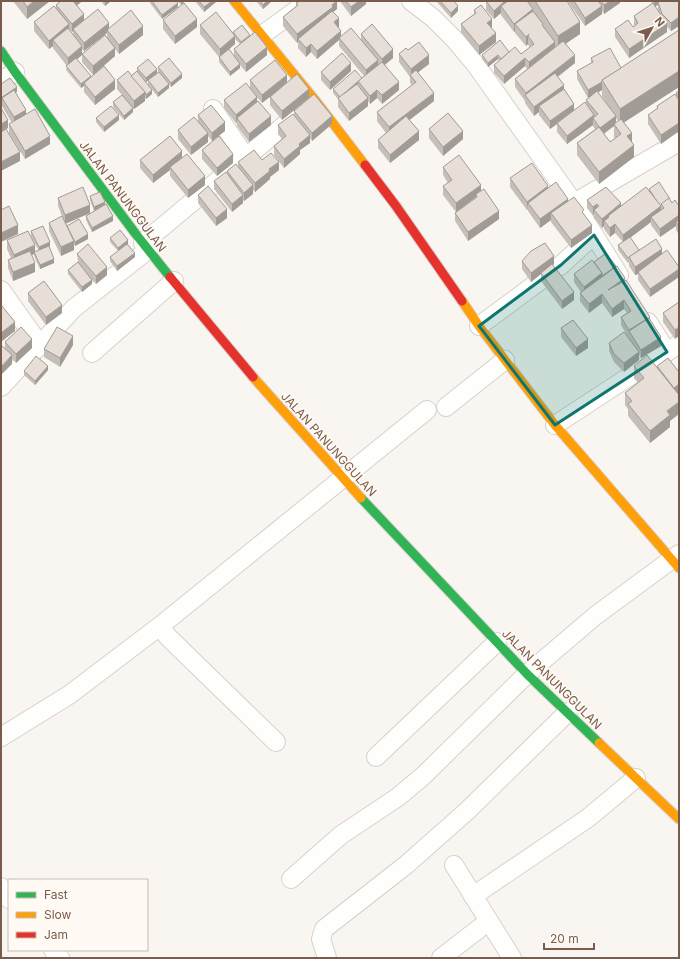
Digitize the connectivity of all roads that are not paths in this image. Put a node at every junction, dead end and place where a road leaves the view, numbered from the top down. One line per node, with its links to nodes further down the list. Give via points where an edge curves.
1 (234, 1): 4 (main road)
2 (309, 1): 4 (street)
3 (411, 1): 11 (street, via 433,18 476,65)
4 (257, 37): 7 (main road)
5 (1, 51): 6 (main road, JALAN PANUNGGULAN)
6 (8, 77): 13 (main road, JALAN PANUNGGULAN)
7 (315, 100): 10 (street); 18 (main road, via 396,206)
8 (213, 109): 10 (street)
9 (679, 142): 11 (street)
10 (245, 156): 13 (street)
11 (574, 203): 12 (street)
12 (594, 234): 15 (street); 18 (street, via 561,265)
13 (146, 246): 14 (main road, JALAN PANUNGGULAN); 19 (street, via 74,308)
14 (174, 281): 21 (street); 27 (main road, JALAN PANUNGGULAN, via 255,380)
15 (626, 287)
16 (1, 290): 19 (street)
17 (638, 306): 20 (street)
18 (479, 326): 22 (main road)
19 (40, 345): 23 (street)
20 (673, 348): 26 (street)
21 (92, 353)
22 (505, 360): 24 (street); 26 (main road)
23 (1, 387)
24 (446, 407)
25 (427, 410): 27 (street)
26 (555, 425): 28 (main road)
27 (342, 478): 29 (street); 30 (main road, JALAN PANUNGGULAN)
28 (676, 560): 31 (street, via 594,616)
29 (160, 626): 33 (street, via 69,695); 34 (street, via 168,637)
30 (497, 642): 31 (main road, JALAN PANUNGGULAN); 35 (street)
31 (527, 674): 32 (main road, JALAN PANUNGGULAN); 39 (street, via 424,776 398,797 341,835)
32 (568, 712): 36 (main road, JALAN PANUNGGULAN); 42 (street, via 462,816 406,865 324,929 320,939)
33 (1, 737)
34 (276, 742)
35 (376, 757)
36 (636, 778): 37 (main road, JALAN PANUNGGULAN); 40 (street, via 588,818)
37 (679, 819)
38 (454, 865): 40 (street)
39 (291, 879)
40 (473, 896): 41 (street)
41 (489, 921): 43 (street); 44 (street)
42 (327, 958)
43 (440, 958)
44 (512, 958)

